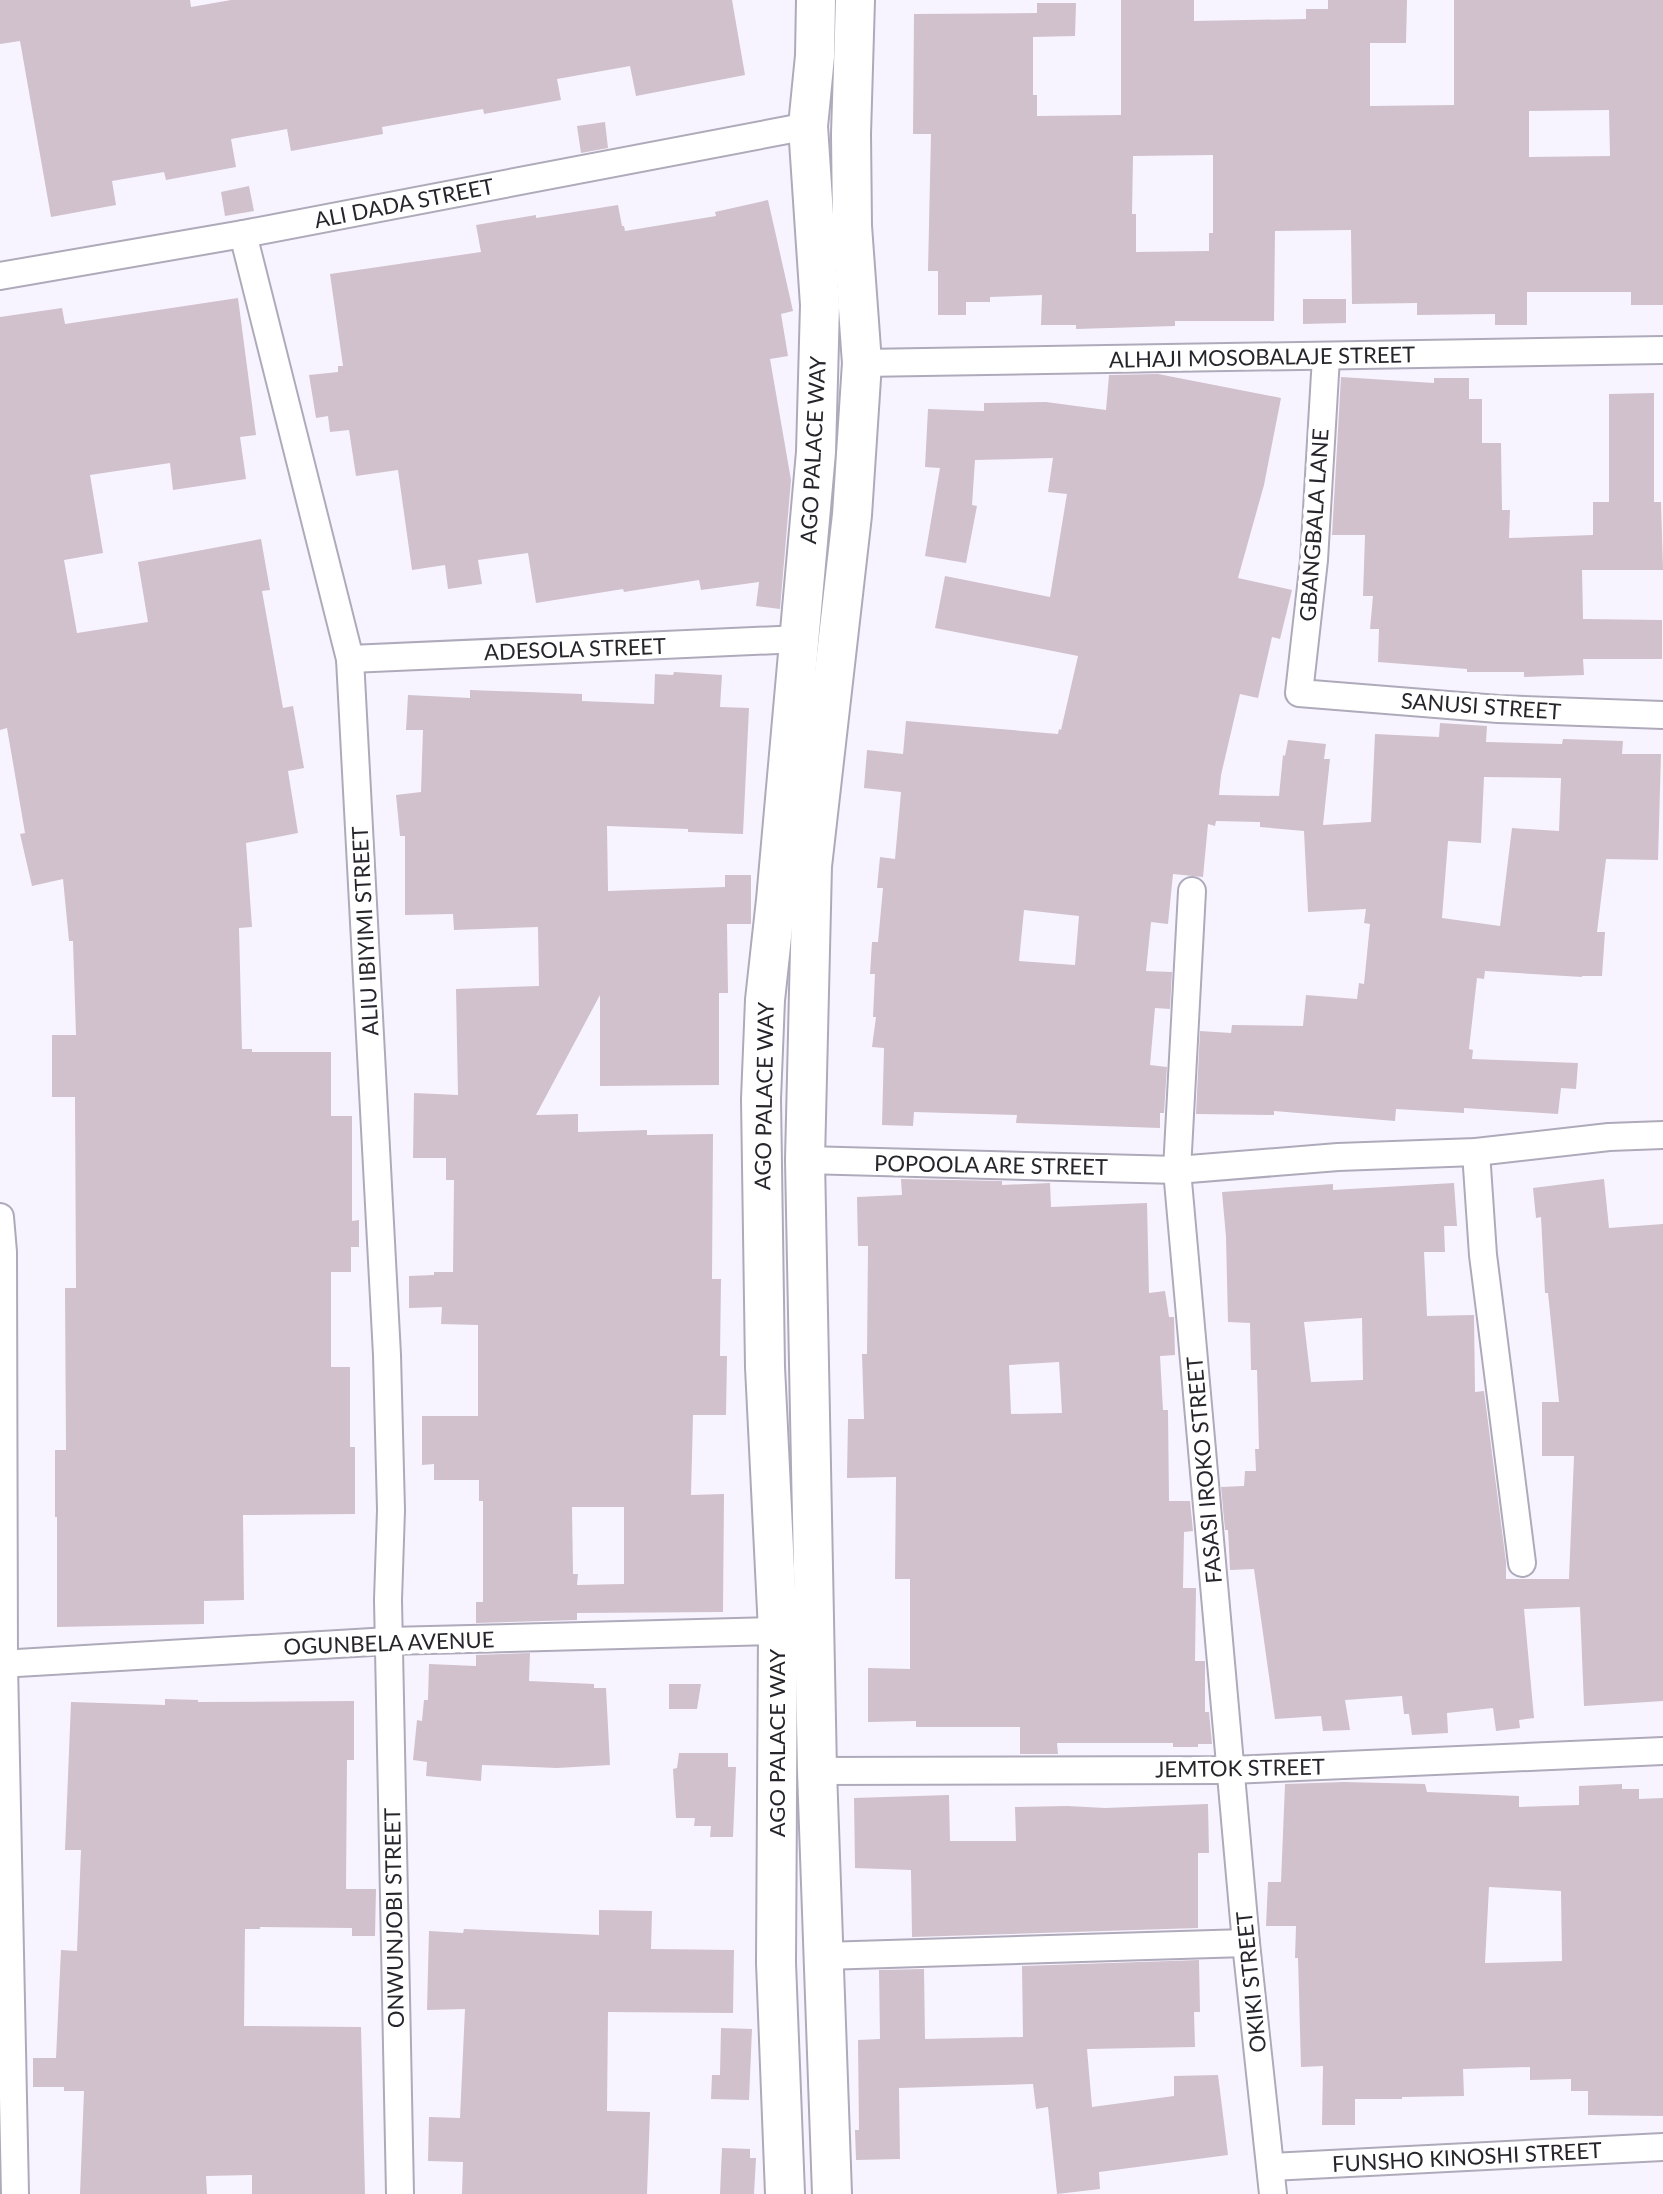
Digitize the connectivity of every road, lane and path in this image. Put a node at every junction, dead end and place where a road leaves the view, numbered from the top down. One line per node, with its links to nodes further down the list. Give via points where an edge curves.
1 (816, 0): 3 (main road, AGO PALACE WAY)
2 (855, 0): 8 (main road, AGO PALACE WAY, via 852,226)
3 (808, 126): 4 (street, ALI DADA STREET); 9 (main road, AGO PALACE WAY, via 820,305 816,452)
4 (243, 234): 5 (street, ALI DADA STREET); 10 (street, ALIU IBIYIMI STREET)
5 (0, 276)
6 (1663, 350): 7 (street, ALHAJI MOSOBALAJE STREET)
7 (1326, 357): 8 (street, ALHAJI MOSOBALAJE STREET); 11 (street, GBANGBALA LANE, via 1314,560)
8 (862, 363): 16 (main road, AGO PALACE WAY, via 852,515 812,866)
9 (800, 639): 10 (street, ADESOLA STREET); 21 (main road, AGO PALACE WAY, via 765,1000 761,1099 765,1367)
10 (350, 659): 22 (street, ALIU IBIYIMI STREET, via 387,1355)
11 (1299, 693): 12 (street, SANUSI STREET)
12 (1663, 715)
13 (1192, 891): 17 (street, FASASI IROKO STREET)
14 (1663, 1135): 15 (street, POPOOLA ARE STREET)
15 (1476, 1152): 17 (street, POPOOLA ARE STREET); 20 (street, via 1483,1255)
16 (805, 1160): 17 (street, POPOOLA ARE STREET); 26 (main road, AGO PALACE WAY)
17 (1177, 1170): 25 (street, FASASI IROKO STREET)
18 (0, 1217): 19 (street)
19 (1, 1252): 23 (street)
20 (1522, 1563)
21 (778, 1631): 22 (street, OGUNBELA AVENUE); 34 (main road, AGO PALACE WAY, via 776,1963)
22 (389, 1641): 23 (street, OGUNBELA AVENUE); 33 (street, ONWUNJOBI STREET)
23 (2, 1664): 29 (street)
24 (1663, 1751): 25 (street, JEMTOK STREET)
25 (1231, 1770): 26 (street, JEMTOK STREET); 27 (street, OKIKI STREET)
26 (817, 1771): 28 (main road, AGO PALACE WAY)
27 (1246, 1943): 28 (street); 31 (street, OKIKI STREET)
28 (823, 1956): 35 (main road, AGO PALACE WAY)
29 (6, 2054): 32 (street)
30 (1663, 2147): 31 (street, FUNSHO KINOSHI STREET)
31 (1271, 2167): 36 (street, OKIKI STREET)
32 (15, 2194)
33 (400, 2194)
34 (785, 2194)
35 (832, 2194)
36 (1273, 2194)

